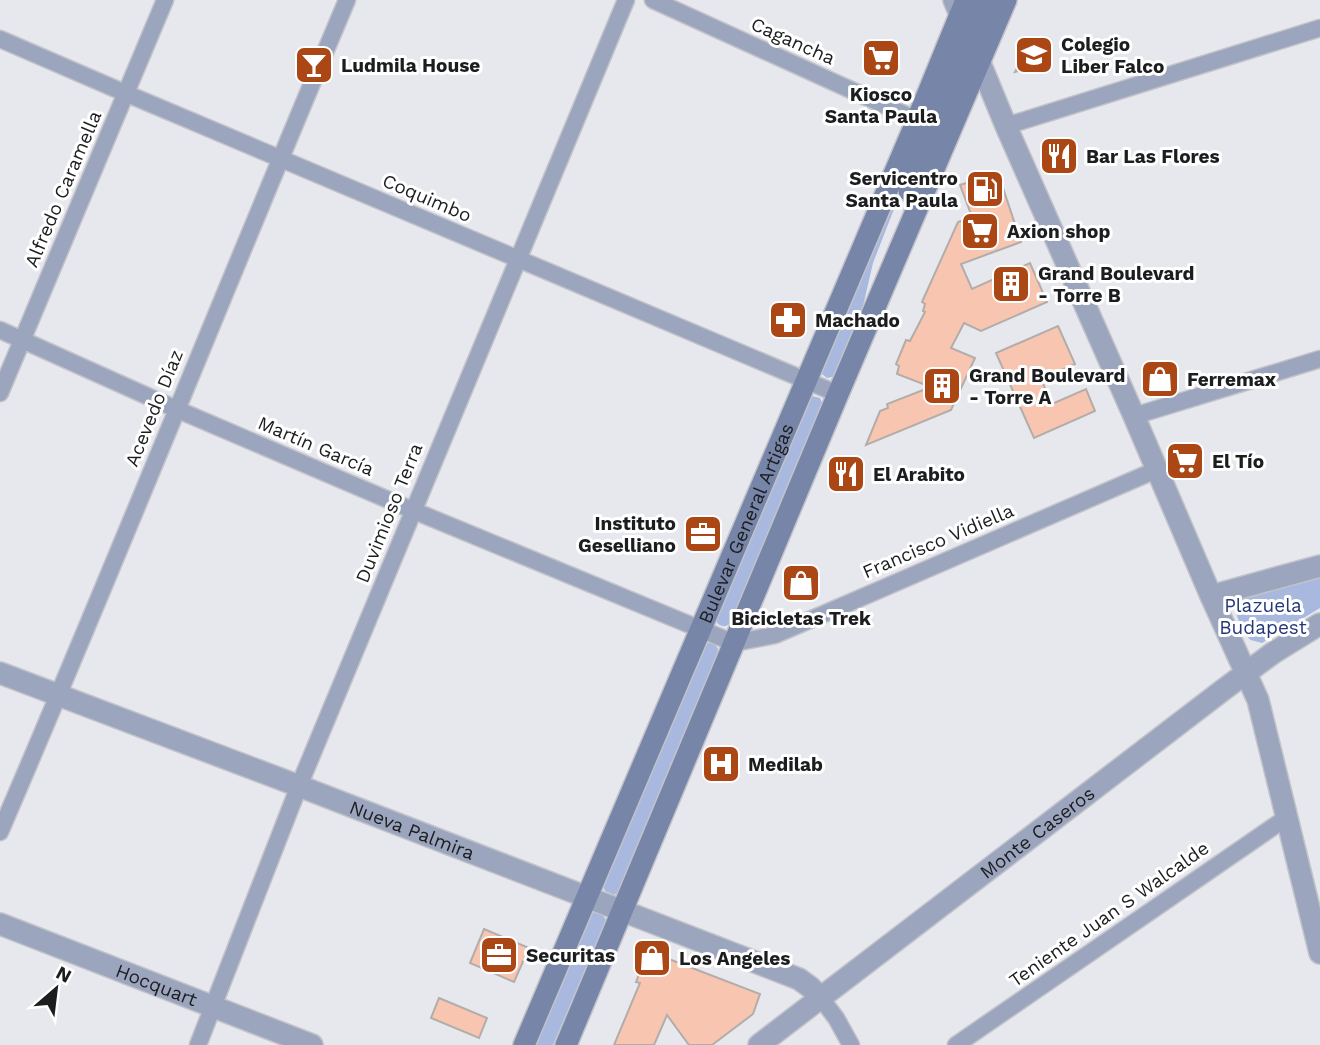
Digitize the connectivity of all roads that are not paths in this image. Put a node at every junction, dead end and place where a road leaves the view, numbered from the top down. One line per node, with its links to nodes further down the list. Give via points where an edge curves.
1 (165, 0): 11 (street, Alfredo Caramella)
2 (348, 0): 14 (street, Acevedo Díaz)
3 (626, 0): 15 (street, Duvimioso Terra)
4 (653, 0): 12 (street, Cagancha)
5 (985, 0): 10 (main road, via 975,36)
6 (1006, 0): 10 (main road, Bulevar General Artigas)
7 (960, 5): 10 (street); 12 (main road, Bulevar General Artigas); 16 (main road, via 961,62 883,255)
8 (1320, 28): 13 (street)
9 (0, 39): 11 (street, Coquimbo)
10 (979, 63): 13 (street); 16 (main road, Bulevar General Artigas)
11 (125, 93): 14 (street, Coquimbo); 18 (street, Alfredo Caramella)
12 (917, 120): 20 (main road, Bulevar General Artigas)
13 (1006, 126): 24 (street)
14 (280, 158): 15 (street, Coquimbo); 23 (street, Acevedo Díaz)
15 (517, 259): 20 (street, Coquimbo); 26 (street, Duvimioso Terra)
16 (881, 293): 22 (main road, Bulevar General Artigas)
17 (0, 330): 18 (street, Martín García)
18 (22, 340): 21 (street, Alfredo Caramella); 23 (street, Martín García)
19 (1320, 359): 24 (street)
20 (806, 381): 22 (street, Coquimbo); 30 (main road, Bulevar General Artigas)
21 (0, 393)
22 (838, 394): 31 (main road, Bulevar General Artigas)
23 (176, 409): 26 (street, Martín García); 34 (street, Acevedo Díaz)
24 (1134, 416): 25 (street)
25 (1156, 470): 28 (street); 31 (street, Francisco Vidiella, via 775,635)
26 (412, 510): 30 (street, Martín García); 35 (street, Duvimioso Terra)
27 (1320, 566): 28 (street)
28 (1211, 596): 33 (street)
29 (1320, 624): 33 (street, Monte Caseros)
30 (700, 628): 31 (street, Martín García); 38 (main road, Bulevar General Artigas)
31 (734, 643): 39 (main road, Bulevar General Artigas)
32 (0, 673): 34 (street, Nueva Palmira)
33 (1245, 674): 36 (street, via 1258,700); 42 (street, Monte Caseros)
34 (59, 695): 35 (street, Nueva Palmira); 37 (street, Acevedo Díaz)
35 (299, 786): 38 (street, Nueva Palmira); 43 (street, Duvimioso Terra)
36 (1286, 818): 41 (street); 50 (street, Teniente Juan S Walcalde)
37 (0, 832)
38 (587, 897): 39 (street, Nueva Palmira); 46 (main road, Bulevar General Artigas)
39 (622, 911): 42 (street, Nueva Palmira, via 799,979); 47 (main road, Bulevar General Artigas)
40 (0, 924): 43 (street, Hocquart)
41 (1320, 953)
42 (820, 998): 48 (street, Monte Caseros); 49 (street)
43 (212, 1007): 44 (street, Duvimioso Terra); 45 (street, Hocquart)
44 (198, 1045)
45 (312, 1045)
46 (524, 1045)
47 (566, 1045)
48 (759, 1045)
49 (851, 1045)
50 (956, 1045)

